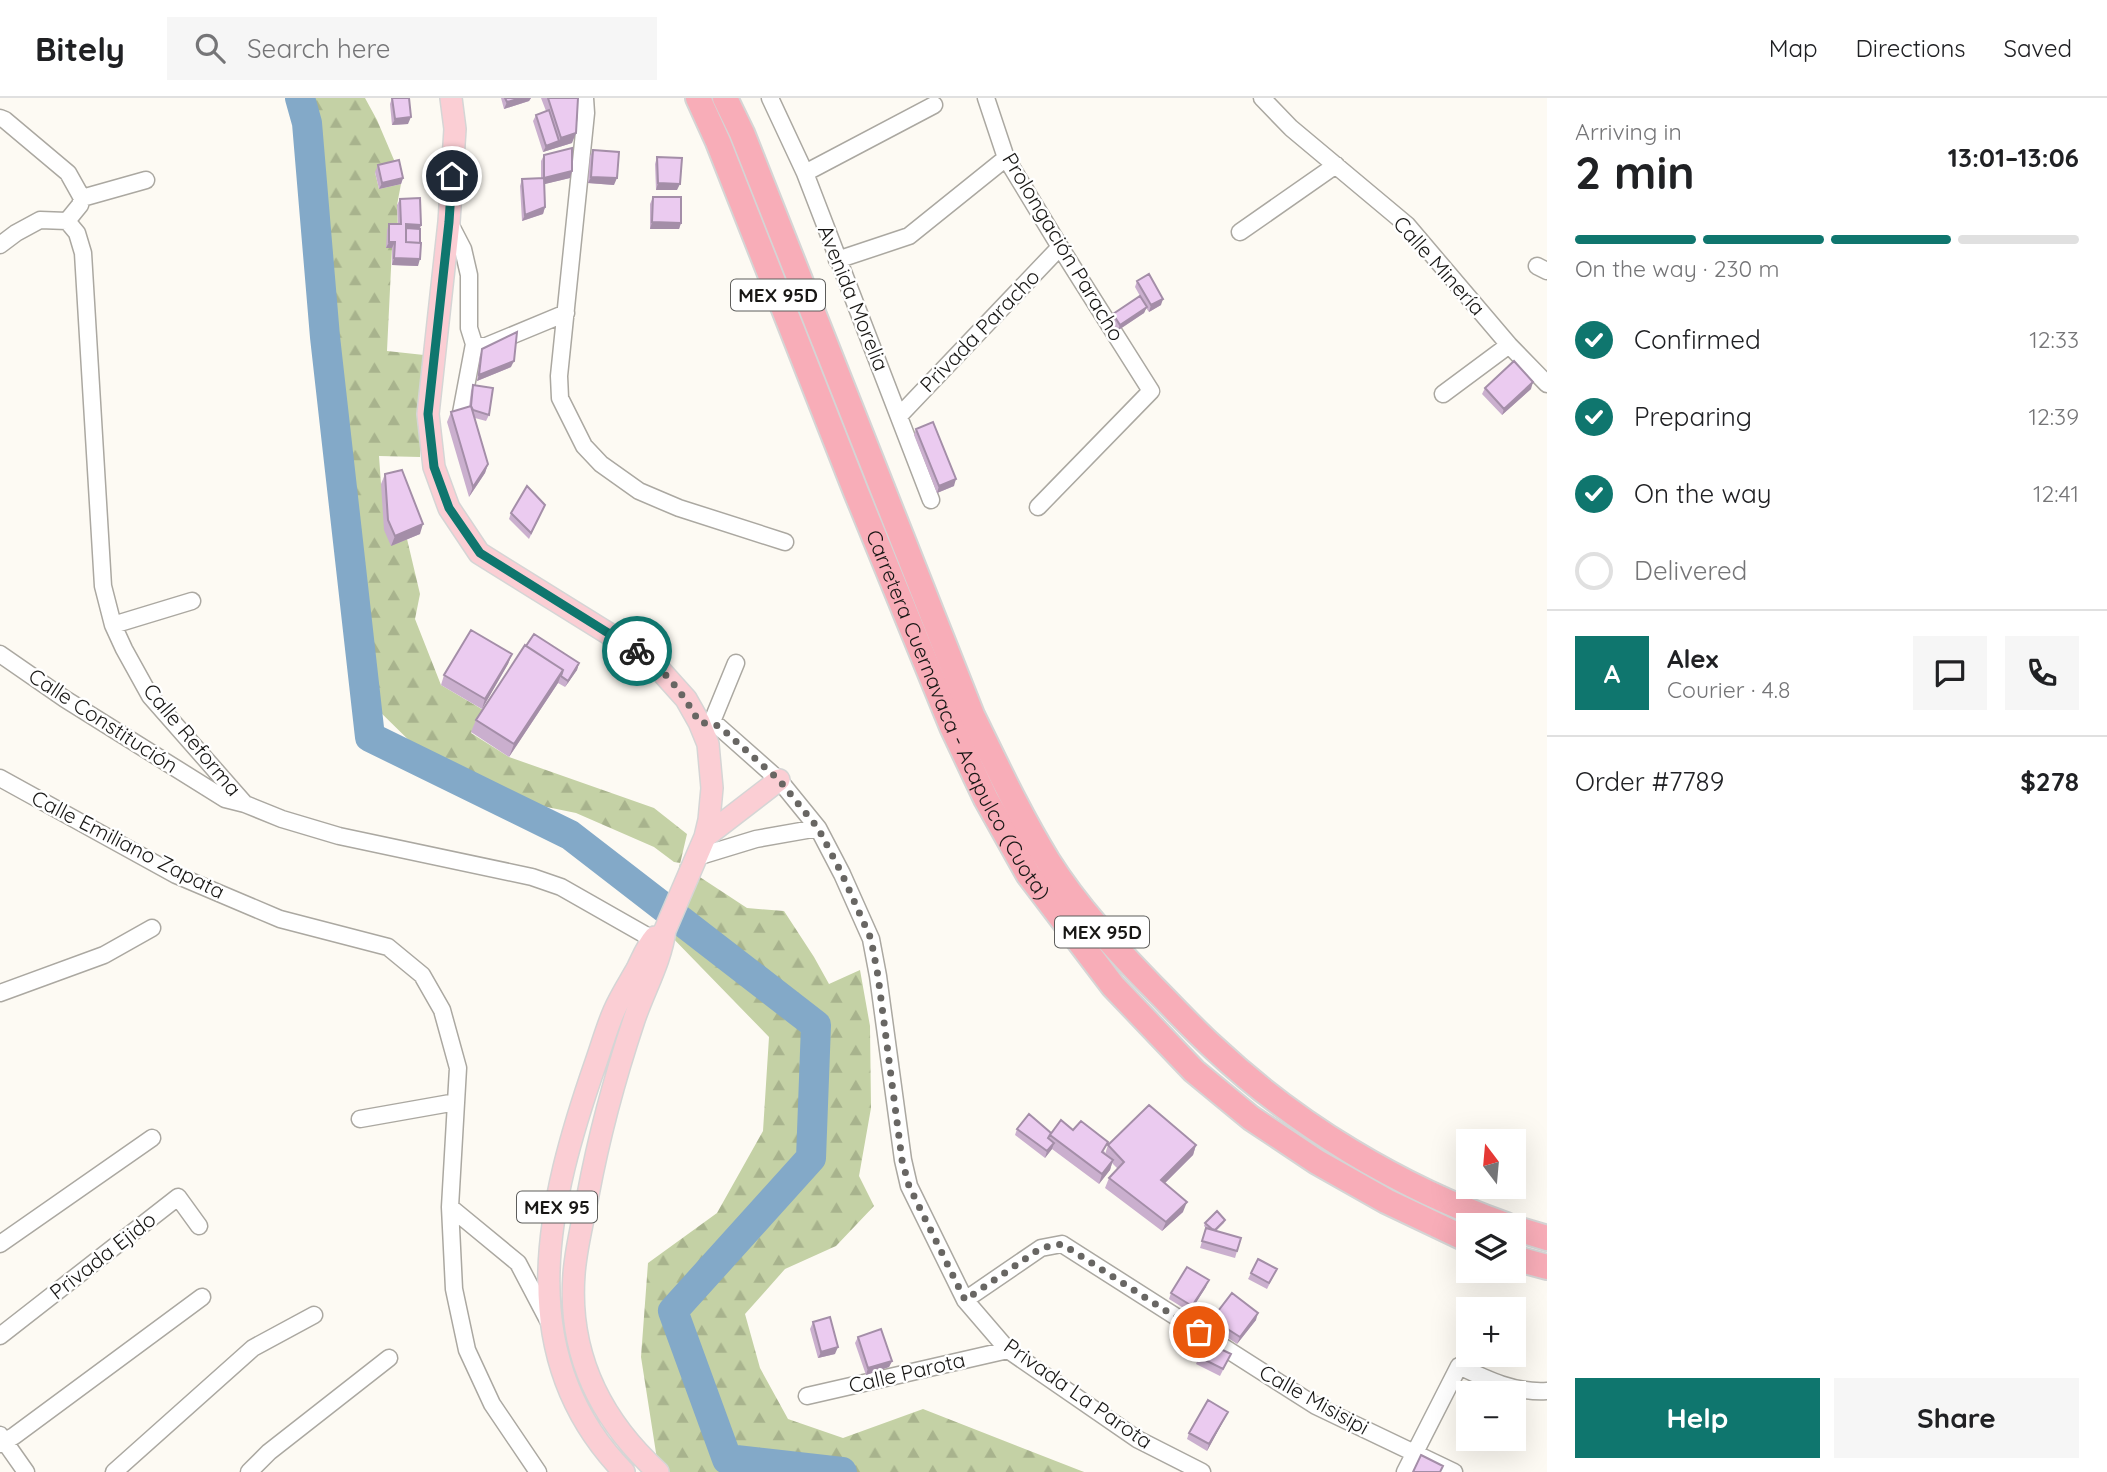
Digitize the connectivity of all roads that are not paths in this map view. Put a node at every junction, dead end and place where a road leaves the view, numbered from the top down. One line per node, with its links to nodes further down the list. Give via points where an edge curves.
1 (451, 98): 16 (main road, MEX 95, via 455,129)
2 (586, 98): 21 (street)
3 (698, 98): 52 (highway, Carretera Cuernavaca - Acapulco (Cuota) / MEX 95D, via 952,727 1028,874 1114,986 1203,1079 1317,1162)
4 (725, 98): 49 (highway, Carretera Cuernavaca - Acapulco (Cuota) / MEX 95D, via 972,715 1049,862 1086,913 1215,1049 1336,1142)
5 (770, 98): 12 (street, Avenida Morelia)
6 (986, 98): 10 (street, Prolongación Paracho)
7 (1262, 98): 11 (street, Calle Minería)
8 (934, 105): 12 (street)
9 (0, 118): 14 (street, via 68,173)
10 (1006, 158): 19 (street, Prolongación Paracho); 20 (street, via 909,236)
11 (1336, 165): 17 (street); 23 (street, Calle Minería, via 1407,225)
12 (804, 173): 20 (street, Avenida Morelia)
13 (146, 180): 14 (street)
14 (82, 198): 15 (street)
15 (67, 221): 18 (street, via 40,220); 32 (street, Calle Reforma, via 77,233 83,253 103,586)
16 (449, 222): 22 (street, via 466,262); 35 (main road, MEX 95, via 428,414 434,467 449,508 480,553 650,660)
17 (1240, 232)
18 (0, 245)
19 (1060, 247): 27 (street, Privada Paracho); 29 (street, Prolongación Paracho, via 1151,391)
20 (836, 260): 27 (street, Avenida Morelia)
21 (566, 313): 22 (street, via 484,347); 30 (street, via 560,398 584,446 601,464 639,491 679,508)
22 (474, 344): 26 (street)
23 (1509, 345): 24 (street, Calle Minería); 25 (street)
24 (1547, 384)
25 (1443, 394)
26 (461, 413)
27 (900, 415): 28 (street, Avenida Morelia)
28 (931, 500)
29 (1038, 507)
30 (785, 542)
31 (192, 601): 32 (street)
32 (113, 625): 38 (street, Calle Reforma, via 150,696)
33 (0, 654): 38 (street, Calle Constitución, via 225,799)
34 (736, 663): 35 (street)
35 (705, 723): 37 (street, Privada La Parota, via 719,726); 40 (main road, MEX 95, via 712,788)
36 (0, 779): 45 (street, Calle Emiliano Zapata, via 176,875 280,919 388,947 422,975 443,1010 457,1068)
37 (779, 780): 39 (street, Privada La Parota); 40 (main road)
38 (245, 804): 43 (street, Calle Reforma, via 339,836 532,877)
39 (818, 828): 41 (street, via 756,839); 58 (street, Privada La Parota, via 871,939 909,1186)
40 (705, 837): 41 (main road, MEX 95)
41 (694, 863): 43 (main road, MEX 95)
42 (152, 928): 44 (street, via 104,956)
43 (663, 933): 60 (main road, MEX 95, via 613,1012 578,1120 550,1245); 73 (main road, MEX 95, via 609,1102 590,1180 573,1297 579,1344 599,1398 628,1443)
44 (0, 992)
45 (456, 1102): 46 (street); 48 (street, Calle Emiliano Zapata)
46 (360, 1119)
47 (152, 1138): 54 (street)
48 (450, 1207): 60 (street, via 518,1263); 71 (street, Calle Emiliano Zapata, via 454,1289 467,1350 492,1404)
49 (1472, 1213)
50 (199, 1226): 61 (street, Privada Ejido, via 178,1197)
51 (1526, 1232): 53 (highway)
52 (1456, 1234)
53 (1547, 1238)
54 (0, 1244)
55 (1526, 1261): 56 (highway)
56 (1547, 1267)
57 (202, 1297): 66 (street)
58 (965, 1300): 62 (street, Privada La Parota); 67 (street, Calle Misisipi, via 1041,1248 1062,1244 1317,1406)
59 (314, 1315): 69 (street, via 253,1348)
60 (550, 1324): 72 (main road, MEX 95, via 560,1369 579,1412)
61 (0, 1336)
62 (1007, 1350): 65 (street, Calle Parota); 74 (street, Privada La Parota, via 1137,1439)
63 (389, 1358): 70 (street)
64 (1547, 1391): 67 (street, via 1498,1385 1459,1366)
65 (807, 1396)
66 (2, 1441): 68 (street)
67 (1415, 1452): 75 (street); 76 (street, Calle Misisipi)
68 (26, 1472)
69 (114, 1472)
70 (249, 1472)
71 (538, 1472)
72 (624, 1472)
73 (658, 1472)
74 (1202, 1472)
75 (1405, 1472)
76 (1454, 1472)

